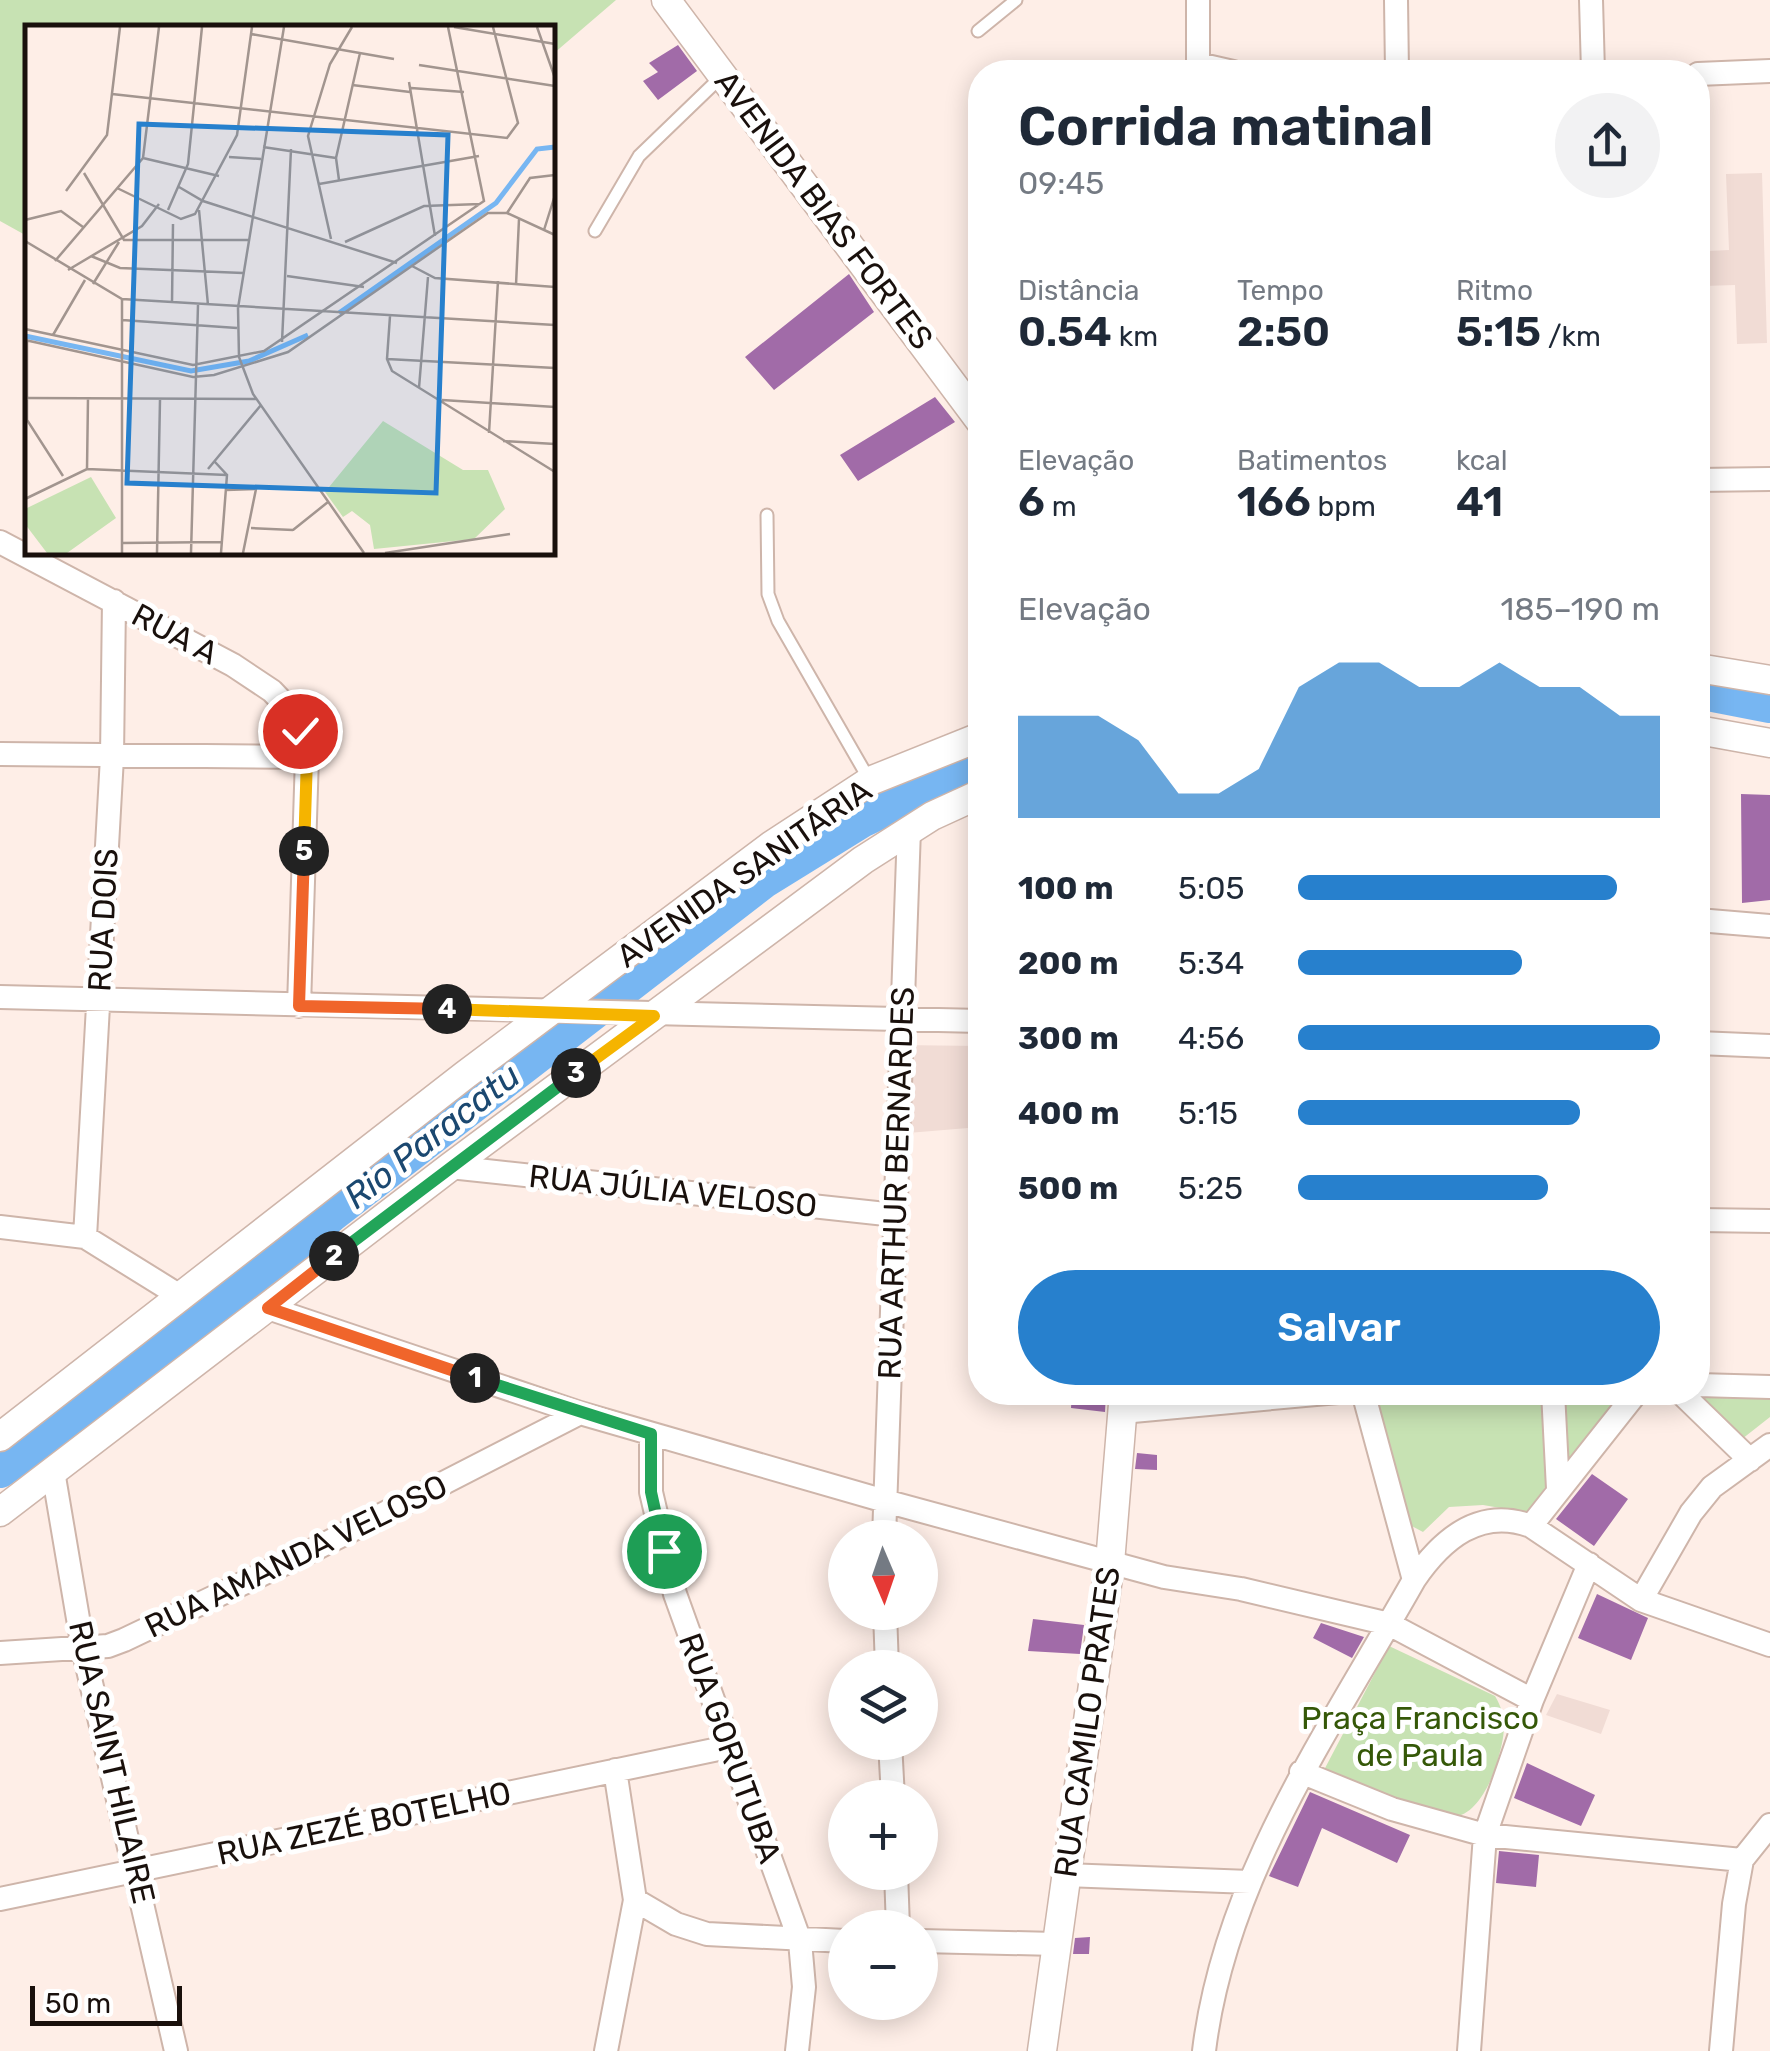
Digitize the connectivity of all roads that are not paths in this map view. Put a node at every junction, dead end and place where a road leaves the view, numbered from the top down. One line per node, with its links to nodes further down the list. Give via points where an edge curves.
1 (666, 0): 11 (street, AVENIDA BIAS FORTES)
2 (1016, 0): 6 (lane)
3 (1198, 0): 7 (street)
4 (1396, 0): 8 (street)
5 (1591, 0): 9 (street)
6 (978, 31)
7 (1201, 60)
8 (1398, 60)
9 (1593, 60)
10 (1770, 71): 12 (street)
11 (724, 74): 13 (lane, via 639,156); 14 (street, AVENIDA BIAS FORTES)
12 (1710, 74)
13 (595, 231)
14 (968, 405)
15 (1770, 479): 16 (street)
16 (1710, 480)
17 (768, 515): 28 (lane, via 768,594 778,621)
18 (0, 542): 19 (street, RUA A)
19 (114, 602): 26 (street, RUA DOIS); 27 (street, RUA A, via 272,691 289,708)
20 (1710, 670): 21 (street)
21 (1770, 680)
22 (1710, 732): 24 (street)
23 (968, 741): 28 (street, AVENIDA SANITÁRIA)
24 (1770, 743)
25 (0, 754): 26 (street)
26 (112, 757): 27 (street); 34 (street, RUA DOIS)
27 (307, 757): 35 (street, RUA A)
28 (870, 781): 36 (street, AVENIDA SANITÁRIA, via 772,845)
29 (968, 800): 30 (street, AVENIDA SANITÁRIA)
30 (909, 829): 37 (street, AVENIDA SANITÁRIA); 38 (street, RUA ARTHUR BERNARDES)
31 (1710, 921): 32 (street)
32 (1770, 926)
33 (0, 998): 34 (street)
34 (99, 998): 35 (street); 47 (street, RUA DOIS)
35 (299, 1006): 36 (street)
36 (552, 1012): 37 (street); 48 (street, AVENIDA SANITÁRIA)
37 (654, 1016): 38 (street); 42 (street, AVENIDA SANITÁRIA)
38 (900, 1020): 39 (street); 43 (street, RUA ARTHUR BERNARDES)
39 (968, 1021)
40 (1710, 1044): 41 (street)
41 (1770, 1046)
42 (450, 1166): 43 (street, RUA JÚLIA VELOSO); 49 (street, AVENIDA SANITÁRIA)
43 (895, 1215): 64 (street, RUA ARTHUR BERNARDES)
44 (1710, 1220): 45 (street)
45 (1770, 1221)
46 (0, 1227): 47 (street)
47 (85, 1238): 48 (street)
48 (180, 1296): 59 (street, AVENIDA SANITÁRIA)
49 (268, 1308): 57 (street); 62 (street, AVENIDA SANITÁRIA)
50 (1710, 1385): 51 (street)
51 (1770, 1387)
52 (1123, 1405): 68 (street, RUA CAMILO PRATES)
53 (1367, 1405): 70 (street)
54 (1554, 1405): 63 (street)
55 (1626, 1405): 63 (street)
56 (1693, 1405): 61 (street)
57 (580, 1413): 58 (street); 74 (street, RUA AMANDA VELOSO, via 141,1633)
58 (651, 1434): 64 (street); 77 (street, RUA GORUTUBA, via 655,1518 686,1632)
59 (0, 1437)
60 (1770, 1445): 61 (street)
61 (1750, 1460): 71 (street, via 1712,1487 1691,1513)
62 (53, 1471): 65 (street, AVENIDA SANITÁRIA); 74 (street, RUA SAINT HILAIRE)
63 (1558, 1489): 67 (street)
64 (885, 1501): 66 (street, RUA ARTHUR BERNARDES); 68 (street)
65 (0, 1512)
66 (884, 1520)
67 (1531, 1526): 69 (street); 70 (street, via 1491,1520 1461,1533 1433,1552)
68 (1110, 1563): 72 (street); 84 (street, RUA CAMILO PRATES)
69 (1588, 1564): 71 (street); 76 (street)
70 (1414, 1580): 72 (street)
71 (1641, 1600): 73 (street)
72 (1389, 1624): 76 (street); 79 (street)
73 (1770, 1645)
74 (84, 1648): 75 (street, RUA AMANDA VELOSO); 83 (street, RUA SAINT HILAIRE)
75 (0, 1653)
76 (1532, 1700): 81 (street)
77 (728, 1746): 78 (street, RUA ZEZÉ BOTELHO); 88 (street, RUA GORUTUBA)
78 (614, 1770): 83 (street, RUA ZEZÉ BOTELHO); 87 (street)
79 (1301, 1772): 81 (street, via 1392,1809); 85 (street)
80 (1770, 1825): 82 (street)
81 (1485, 1835): 82 (street); 97 (street)
82 (1742, 1860): 98 (street)
83 (137, 1870): 86 (street, RUA ZEZÉ BOTELHO); 92 (street, RUA SAINT HILAIRE)
84 (1065, 1875): 85 (street); 91 (street, RUA CAMILO PRATES)
85 (1250, 1882): 96 (street, via 1209,2008)
86 (0, 1899)
87 (635, 1900): 88 (street, via 690,1930); 93 (street)
88 (800, 1941): 89 (street); 94 (street, RUA GORUTUBA, via 804,1987)
89 (828, 1941)
90 (938, 1941): 91 (street)
91 (1056, 1944): 95 (street, RUA CAMILO PRATES)
92 (176, 2051)
93 (606, 2051)
94 (797, 2051)
95 (1042, 2051)
96 (1204, 2051)
97 (1468, 2051)
98 (1721, 2051)

